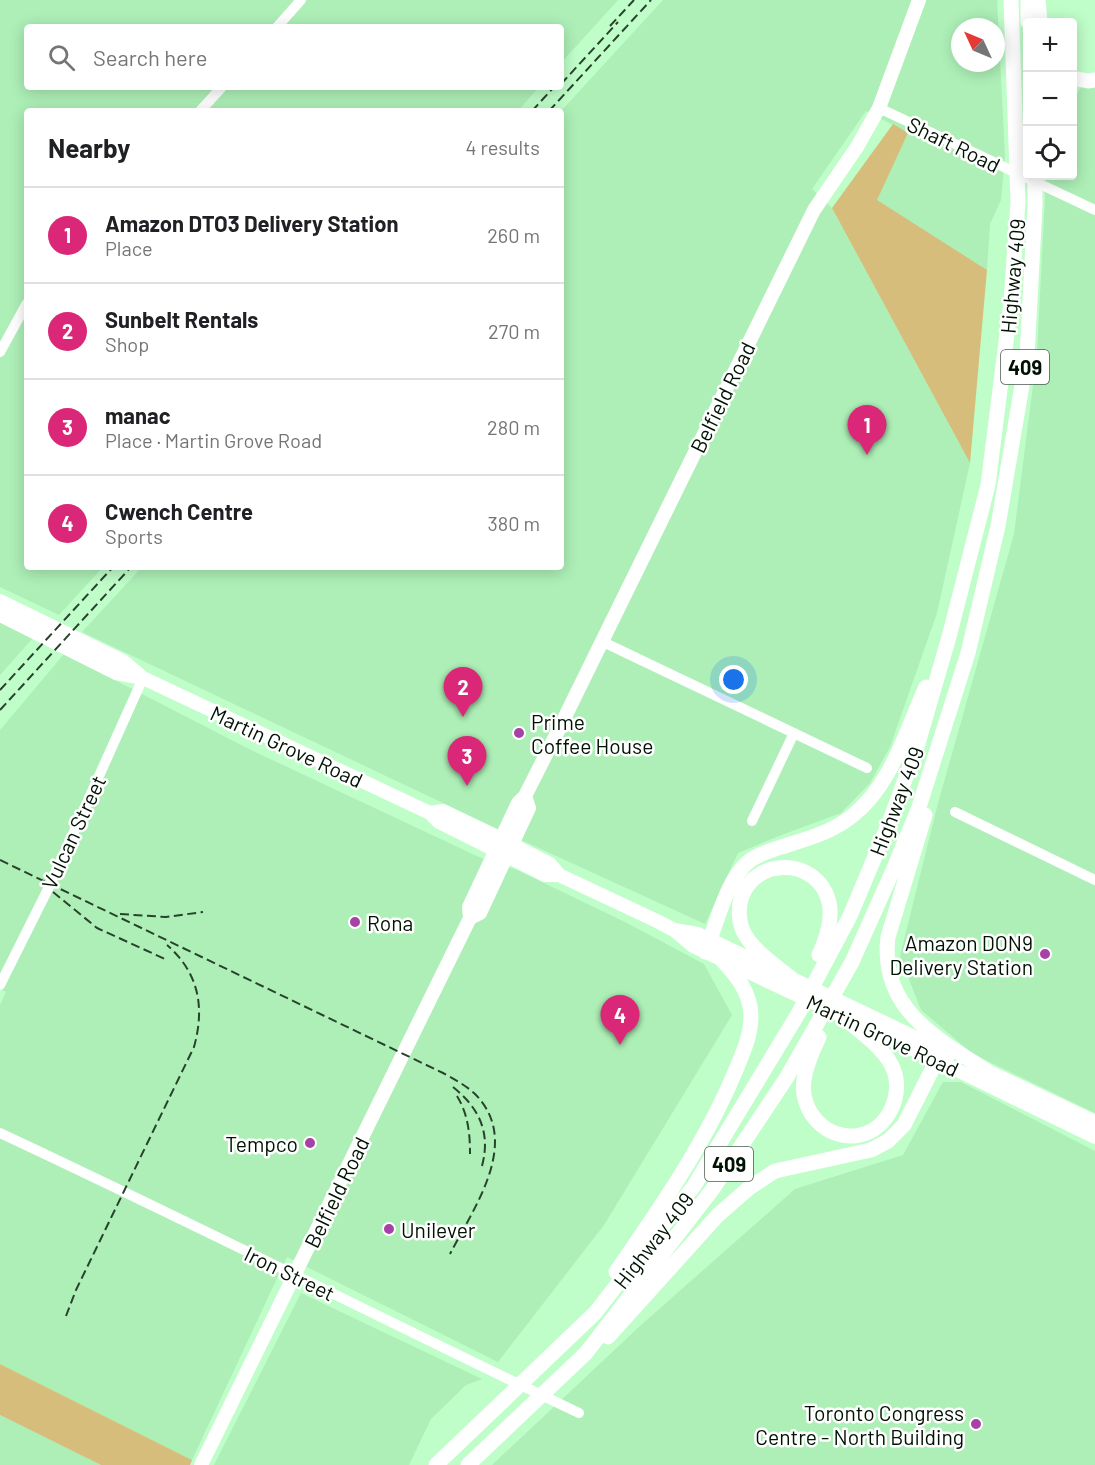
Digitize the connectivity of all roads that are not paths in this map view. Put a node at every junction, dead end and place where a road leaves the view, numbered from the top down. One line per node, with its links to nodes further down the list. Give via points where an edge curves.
1 (302, 0): 8 (street)
2 (919, 0): 13 (main road, Belfield Road)
3 (1011, 0): 20 (highway, Highway 409 / 409, via 1018,202 1011,302 988,485)
4 (1028, 0): 6 (highway)
5 (1038, 0): 7 (highway)
6 (1028, 18)
7 (1040, 18)
8 (280, 24)
9 (1077, 79): 10 (highway)
10 (1095, 80)
11 (219, 90): 12 (street)
12 (203, 108)
13 (879, 108): 15 (street, Shaft Road); 21 (main road, Belfield Road, via 814,210)
14 (1035, 180): 22 (highway, Highway 409 / 409, via 1027,356 998,526)
15 (1095, 210)
16 (24, 308): 17 (street)
17 (0, 352)
18 (0, 601): 23 (main road, Martin Grove Road, via 123,661)
19 (0, 615): 23 (main road, Martin Grove Road, via 116,673)
20 (949, 638): 30 (highway, via 896,757 869,800 827,832 749,861 730,888); 36 (highway, Highway 409 / 409, via 890,823 850,916)
21 (601, 641): 24 (street); 28 (main road, Belfield Road, via 525,796 529,808)
22 (968, 653): 32 (highway, Highway 409 / 409, via 919,807); 38 (highway, via 944,754 896,906 886,955 894,990 910,1012 944,1043)
23 (143, 678): 28 (main road, Martin Grove Road, via 430,813 440,822); 33 (street, Vulcan Street, via 50,885)
24 (794, 733): 25 (street); 27 (street)
25 (867, 768)
26 (955, 812): 29 (street)
27 (752, 821)
28 (504, 847): 30 (main road, Martin Grove Road, via 550,864 559,875 674,930 698,934); 41 (main road, Belfield Road, via 469,907 470,918)
29 (1095, 880)
30 (708, 946): 31 (main road, Martin Grove Road); 34 (main road, Martin Grove Road)
31 (722, 960): 34 (main road, Martin Grove Road); 42 (highway, via 746,992 751,1016 749,1040 725,1097 680,1179 605,1288)
32 (852, 962): 35 (highway, via 808,1062 804,1096 818,1123 832,1132 861,1135 888,1116 896,1096 896,1075 887,1058); 43 (highway, Highway 409 / 409, via 787,1077 712,1190)
33 (0, 985)
34 (789, 985): 35 (main road, Martin Grove Road); 36 (highway, via 747,938 739,916 744,891 754,878 783,867 808,872 829,902 826,940)
35 (846, 1011): 37 (main road, Martin Grove Road)
36 (798, 1014): 42 (highway, Highway 409 / 409, via 694,1186)
37 (940, 1055): 38 (main road, Martin Grove Road); 39 (main road, Martin Grove Road); 43 (highway, via 904,1125 888,1142 871,1150 775,1171 749,1188 718,1215 609,1337)
38 (989, 1072): 39 (main road, Martin Grove Road)
39 (1092, 1125)
40 (0, 1133): 41 (street, Iron Street)
41 (294, 1276): 44 (street, Iron Street); 45 (main road, Belfield Road)
42 (595, 1313): 46 (highway, Highway 409 / 409)
43 (586, 1353): 47 (highway, Highway 409 / 409)
44 (579, 1413)
45 (201, 1465)
46 (436, 1465)
47 (468, 1465)

